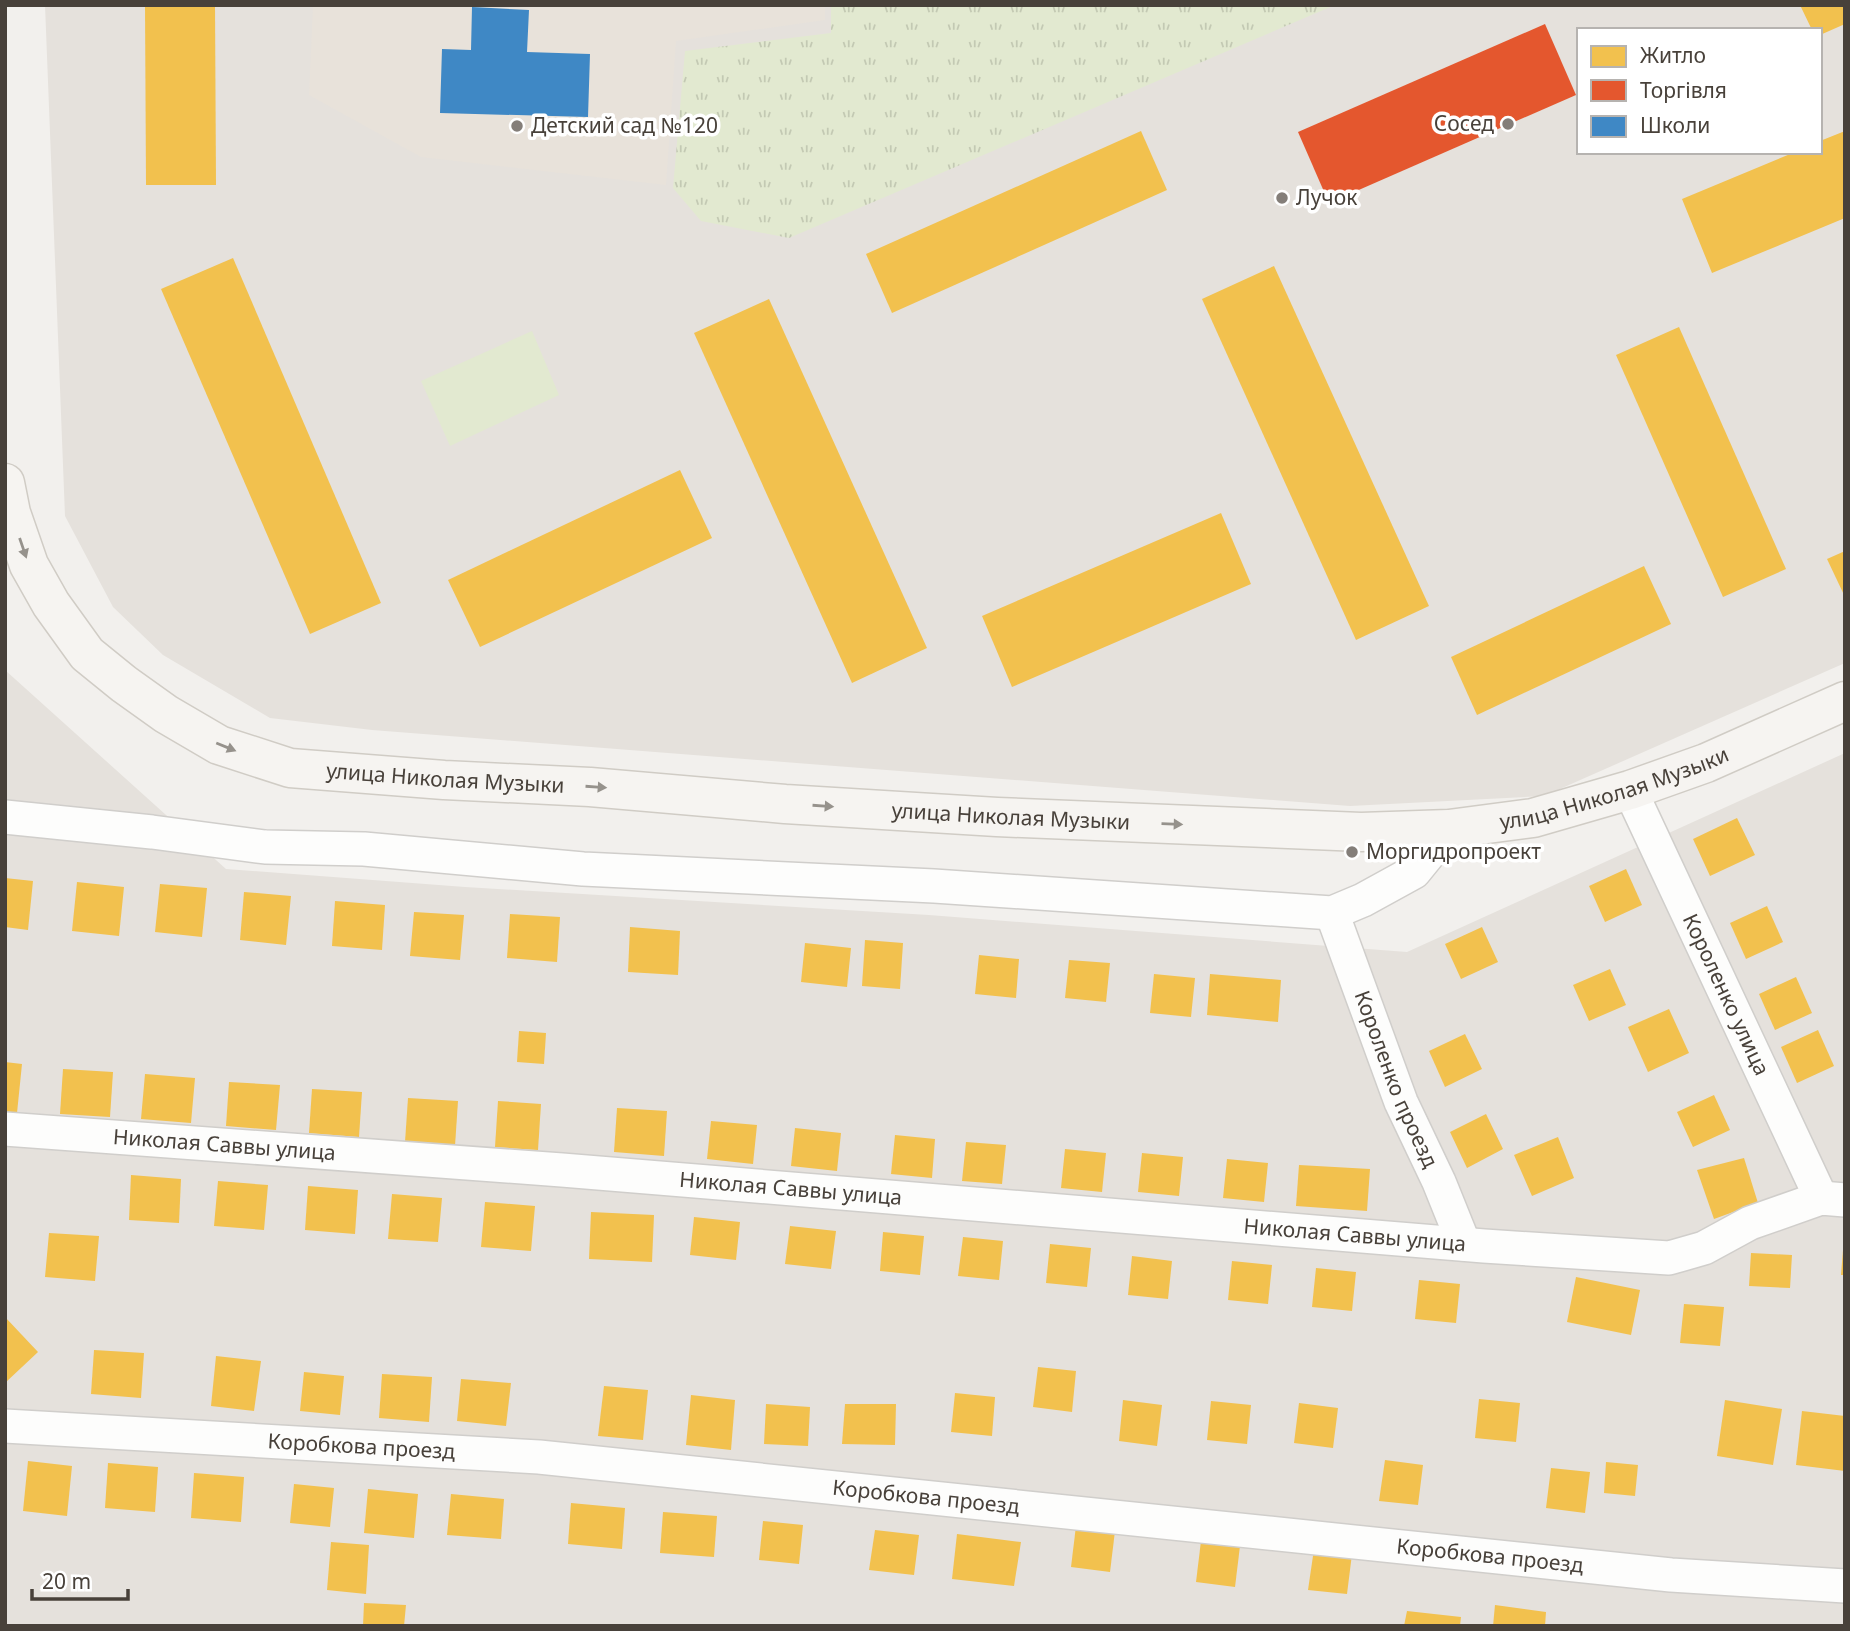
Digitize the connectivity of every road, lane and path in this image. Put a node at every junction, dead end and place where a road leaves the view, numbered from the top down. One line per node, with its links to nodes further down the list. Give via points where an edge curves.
1 (5, 483): 5 (main road, улица Николая Музыки, one-way to 5, via 29,565 87,654 166,715 219,745 290,768 997,817 1362,832)
2 (1845, 701): 3 (main road, улица Николая Музыки)
3 (1630, 790): 5 (main road, улица Николая Музыки, via 1533,818); 8 (street, Короленко улица)
4 (5, 817): 6 (street, via 265,847 364,849 583,869 934,886)
5 (1449, 829): 6 (street, via 1414,872)
6 (1332, 913): 9 (street, Короленко проезд, via 1401,1102)
7 (5, 1129): 9 (street, Николая Саввы улица)
8 (1833, 1199): 10 (street, Короленко улица, via 1750,1223 1704,1248 1669,1258)
9 (1464, 1244): 10 (street, Николая Саввы улица)
10 (1576, 1252)
11 (5, 1426): 12 (street, Коробкова проезд, via 539,1457 1671,1575)
12 (1845, 1586)

